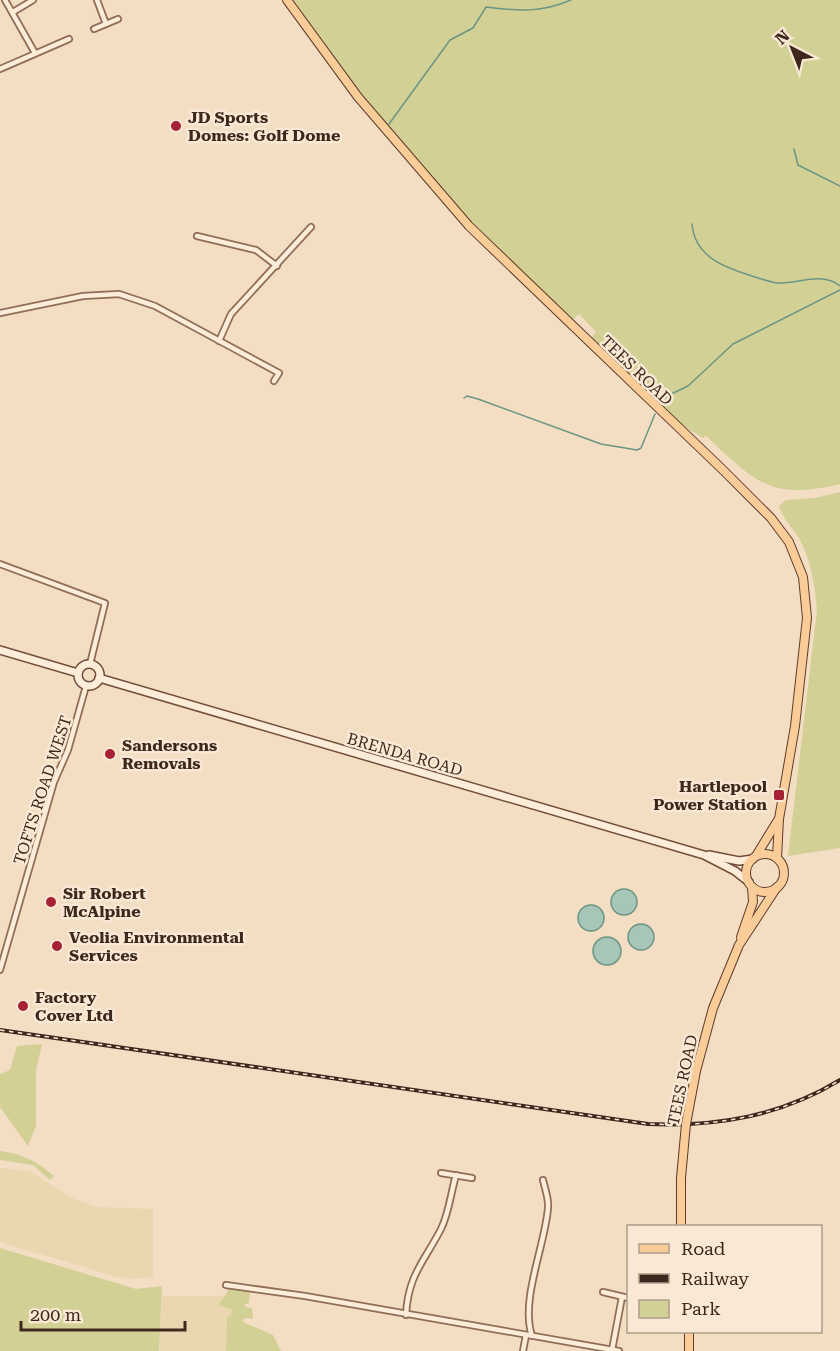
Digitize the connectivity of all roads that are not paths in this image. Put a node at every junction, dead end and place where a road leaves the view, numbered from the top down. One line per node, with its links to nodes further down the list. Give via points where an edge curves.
1 (5, 0): 5 (street)
2 (33, 0): 5 (street)
3 (97, 0): 7 (street)
4 (287, 0): 24 (main road, TEES ROAD, via 367,107 470,226 730,477 789,542 803,577 807,618 795,726)
5 (13, 12): 10 (street)
6 (118, 19): 7 (street)
7 (106, 24): 8 (street)
8 (94, 29)
9 (69, 39): 10 (street)
10 (35, 53): 11 (street)
11 (0, 69)
12 (311, 226): 14 (street)
13 (197, 236): 14 (street, via 256,250)
14 (277, 266): 16 (street, via 231,315)
15 (0, 313): 16 (street, via 83,296 119,294 155,306)
16 (219, 341): 17 (street, via 279,373)
17 (274, 381)
18 (0, 564): 20 (street, via 105,603)
19 (0, 650): 21 (main road)
20 (90, 664): 21 (main road); 22 (main road, via 98,669)
21 (78, 673): 23 (main road, via 78,679)
22 (99, 678): 23 (main road, via 92,686); 25 (main road, BRENDA ROAD)
23 (86, 686): 31 (street, TOFTS ROAD WEST)
24 (779, 819): 26 (main road, TEES ROAD); 27 (main road, TEES ROAD)
25 (704, 855): 26 (main road, BRENDA ROAD, via 739,861); 28 (main road, BRENDA ROAD)
26 (754, 858): 27 (main road, via 762,854); 28 (main road, via 747,867)
27 (777, 858): 29 (main road, via 784,874)
28 (751, 884): 29 (main road, via 763,891); 30 (main road, TEES ROAD, via 753,902)
29 (777, 887): 30 (main road, TEES ROAD)
30 (739, 945): 36 (main road, TEES ROAD, bridge, via 713,1008 696,1071 686,1124)
31 (0, 970)
32 (441, 1173): 33 (street)
33 (456, 1175): 34 (street); 41 (street, via 442,1228 416,1268)
34 (472, 1178)
35 (543, 1180): 44 (street, via 548,1205 530,1304)
36 (681, 1225)
37 (226, 1286): 41 (street)
38 (603, 1292): 39 (street)
39 (622, 1297): 40 (street); 45 (street)
40 (627, 1298)
41 (406, 1315): 43 (street)
42 (688, 1333): 48 (main road)
43 (526, 1335): 44 (street); 46 (street)
44 (532, 1336): 45 (street)
45 (612, 1350): 47 (street)
46 (523, 1351)
47 (619, 1351)
48 (689, 1351)

